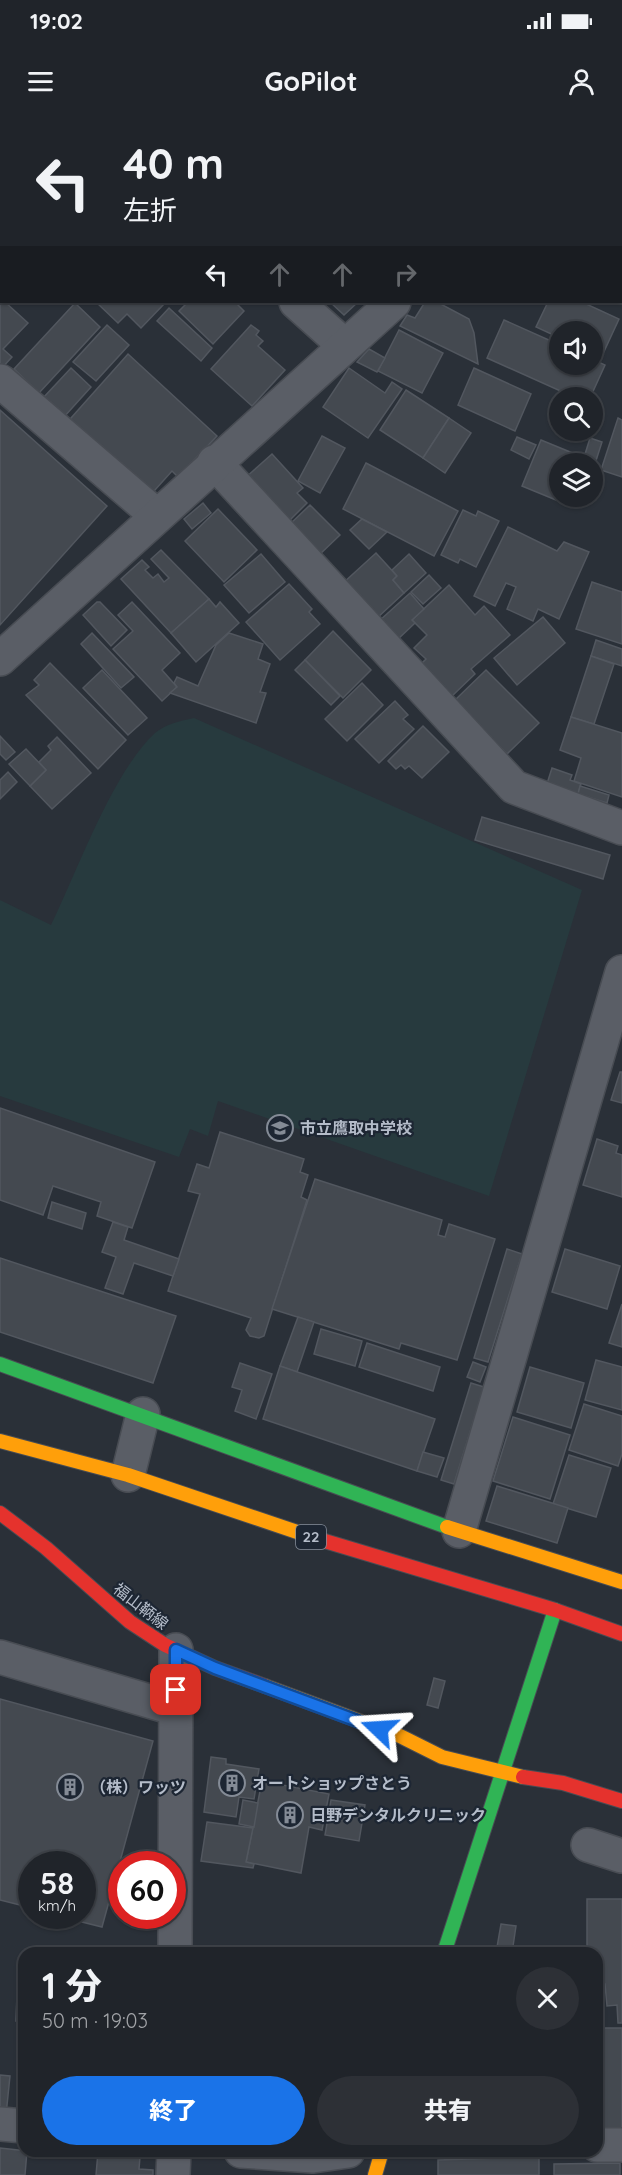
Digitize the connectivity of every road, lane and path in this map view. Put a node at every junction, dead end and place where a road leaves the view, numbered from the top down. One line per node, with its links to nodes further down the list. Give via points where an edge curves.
1 (297, 303): 3 (street)
2 (393, 303): 3 (street)
3 (345, 346): 5 (street)
4 (0, 381): 6 (street)
5 (214, 462): 6 (street); 8 (street, via 514,787)
6 (156, 515): 7 (street)
7 (0, 658)
8 (622, 828)
9 (622, 972): 15 (street)
10 (0, 1364): 11 (main road)
11 (143, 1414): 13 (street); 15 (main road)
12 (0, 1441): 13 (main road, 22)
13 (128, 1475): 17 (main road, 22, via 329,1543)
14 (0, 1513): 19 (main road, 福山鞆線, via 130,1622)
15 (459, 1531): 16 (main road)
16 (622, 1581)
17 (555, 1610): 18 (main road, 22); 22 (main road)
18 (622, 1634)
19 (176, 1650): 21 (street); 22 (main road, 福山鞆線, via 400,1736 442,1757)
20 (0, 1657): 21 (street)
21 (176, 1709): 26 (street)
22 (500, 1773): 23 (main road, 福山鞆線, via 563,1783); 27 (main road)
23 (622, 1801)
24 (588, 1845): 25 (street)
25 (622, 1856)
26 (175, 1947)
27 (446, 1947)
28 (0, 2124): 29 (street)
29 (18, 2126)
30 (603, 2145): 31 (street)
31 (622, 2145)
32 (174, 2157): 34 (street)
33 (380, 2157): 35 (main road)
34 (173, 2175)
35 (375, 2175)

